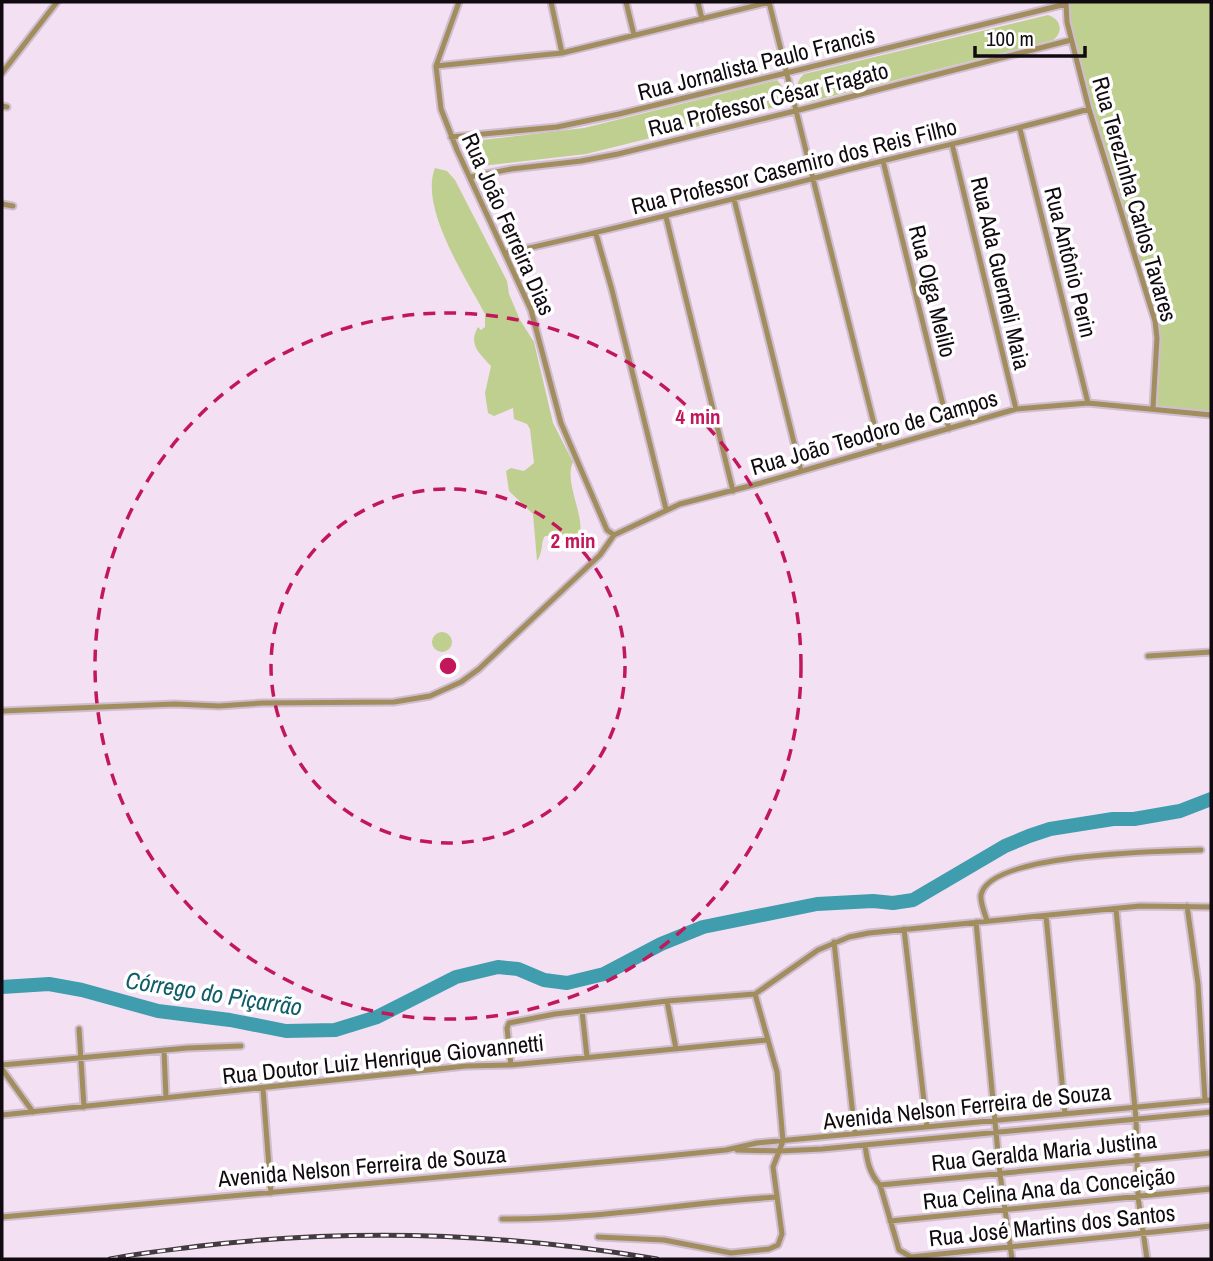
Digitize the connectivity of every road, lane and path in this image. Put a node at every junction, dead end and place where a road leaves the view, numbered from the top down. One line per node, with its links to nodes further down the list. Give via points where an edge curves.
1 (45, 2): 9 (street)
2 (57, 2): 9 (street)
3 (460, 2): 14 (street, Rua João Ferreira Dias)
4 (551, 2): 13 (street)
5 (626, 2): 11 (street)
6 (698, 2): 10 (street)
7 (770, 2): 10 (street); 16 (street)
8 (1066, 3): 12 (street, Rua Terezinha Carlos Tavares); 16 (street, Rua Jornalista Paulo Francis)
9 (49, 12): 15 (street)
10 (702, 19): 11 (street)
11 (634, 35): 13 (street)
12 (1071, 40): 17 (street, Rua Terezinha Carlos Tavares); 18 (street, Rua Professor César Fragato)
13 (562, 53): 14 (street)
14 (436, 66): 20 (street, Rua João Ferreira Dias, via 441,109)
15 (2, 73)
16 (787, 73): 18 (street); 20 (street, Rua Jornalista Paulo Francis, via 566,125)
17 (1089, 109): 19 (street, Rua Professor Casemiro dos Reis Filho); 32 (street, Rua Terezinha Carlos Tavares, via 1155,321)
18 (795, 111): 23 (street, Rua Professor César Fragato, via 618,154); 24 (street)
19 (1020, 129): 21 (street, Rua Professor Casemiro dos Reis Filho); 31 (street, Rua Antônio Perin)
20 (451, 137): 23 (street, Rua João Ferreira Dias)
21 (952, 144): 22 (street, Rua Professor Casemiro dos Reis Filho); 33 (street, Rua Ada Guerneli Maia)
22 (883, 161): 24 (street, Rua Professor Casemiro dos Reis Filho); 35 (street, Rua Olga Melilo)
23 (470, 177): 30 (street, Rua João Ferreira Dias)
24 (813, 179): 25 (street, Rua Professor Casemiro dos Reis Filho); 36 (street)
25 (734, 199): 28 (street, Rua Professor Casemiro dos Reis Filho); 37 (street)
26 (2, 204): 27 (street)
27 (12, 206)
28 (666, 217): 29 (street, Rua Professor Casemiro dos Reis Filho); 38 (street)
29 (596, 234): 30 (street, Rua Professor Casemiro dos Reis Filho); 39 (street)
30 (506, 253): 40 (street, Rua João Ferreira Dias, via 536,323 565,435 607,530)
31 (1088, 403): 32 (street, Rua João Teodoro de Campos); 33 (street, Rua João Teodoro de Campos)
32 (1153, 408): 34 (street, Rua João Teodoro de Campos)
33 (1016, 409): 35 (street, Rua João Teodoro de Campos)
34 (1211, 415)
35 (949, 429): 36 (street, Rua João Teodoro de Campos)
36 (880, 448): 37 (street, Rua João Teodoro de Campos)
37 (801, 471): 38 (street, Rua João Teodoro de Campos)
38 (733, 491): 39 (street, Rua João Teodoro de Campos)
39 (666, 509): 40 (street, Rua João Teodoro de Campos)
40 (614, 535): 43 (street, via 600,555 479,669 430,696 394,702)
41 (1211, 652): 42 (street)
42 (1148, 656)
43 (2, 711)
44 (1201, 850): 49 (street, via 1114,853 1018,869 984,888 980,897)
45 (1187, 906): 46 (street); 47 (street); 67 (street)
46 (1211, 907)
47 (1116, 909): 48 (street); 69 (street)
48 (1046, 916): 49 (street); 72 (street)
49 (987, 921): 50 (street)
50 (976, 922): 51 (street); 75 (street)
51 (904, 929): 52 (street); 76 (street)
52 (834, 942): 53 (street); 78 (street)
53 (755, 994): 54 (street, Rua Doutor Luiz Henrique Giovannetti); 57 (street)
54 (667, 1001): 55 (street, Rua Doutor Luiz Henrique Giovannetti); 60 (street)
55 (582, 1011): 61 (street); 63 (street, Rua Doutor Luiz Henrique Giovannetti, via 509,1023)
56 (79, 1029): 62 (street)
57 (767, 1040): 60 (street, Rua Doutor Luiz Henrique Giovannetti); 79 (street, via 775,1061)
58 (241, 1046): 59 (street)
59 (164, 1049): 62 (street); 66 (street)
60 (676, 1049): 61 (street, Rua Doutor Luiz Henrique Giovannetti)
61 (587, 1057): 63 (street, Rua Doutor Luiz Henrique Giovannetti)
62 (80, 1058): 64 (street); 68 (street)
63 (511, 1065): 65 (street, Rua Doutor Luiz Henrique Giovannetti)
64 (2, 1067): 70 (street)
65 (263, 1088): 66 (street, Rua Doutor Luiz Henrique Giovannetti); 88 (street)
66 (166, 1098): 68 (street, Rua Doutor Luiz Henrique Giovannetti)
67 (1208, 1100): 69 (street, Avenida Nelson Ferreira de Souza)
68 (84, 1107): 70 (street, Rua Doutor Luiz Henrique Giovannetti)
69 (1135, 1107): 72 (street, Avenida Nelson Ferreira de Souza); 74 (street)
70 (33, 1112): 73 (street, Rua Doutor Luiz Henrique Giovannetti)
71 (1211, 1112): 74 (street, Avenida Nelson Ferreira de Souza)
72 (1065, 1114): 75 (street, Avenida Nelson Ferreira de Souza)
73 (2, 1115)
74 (1136, 1119): 77 (street, Avenida Nelson Ferreira de Souza); 84 (street)
75 (995, 1121): 76 (street, Avenida Nelson Ferreira de Souza); 77 (street)
76 (927, 1127): 78 (street, Avenida Nelson Ferreira de Souza)
77 (996, 1131): 80 (street, Avenida Nelson Ferreira de Souza); 85 (street)
78 (855, 1134): 79 (street, Avenida Nelson Ferreira de Souza)
79 (783, 1141): 81 (street, Avenida Nelson Ferreira de Souza); 82 (street)
80 (864, 1145): 82 (street, Avenida Nelson Ferreira de Souza); 86 (street, via 872,1177)
81 (726, 1150): 82 (street, Avenida Nelson Ferreira de Souza); 88 (street, Avenida Nelson Ferreira de Souza)
82 (780, 1152): 89 (street, via 774,1162)
83 (1211, 1153): 84 (street, Rua Geralda Maria Justina)
84 (1137, 1160): 85 (street, Rua Geralda Maria Justina); 90 (street)
85 (1000, 1174): 86 (street, Rua Geralda Maria Justina); 91 (street)
86 (880, 1185): 94 (street)
87 (1211, 1189): 90 (street, Rua Celina Ana da Conceição)
88 (271, 1193): 92 (street, Avenida Nelson Ferreira de Souza)
89 (776, 1197): 93 (street, via 559,1219); 97 (street, via 782,1234 778,1245 769,1250 732,1254 664,1240)
90 (1138, 1197): 91 (street, Rua Celina Ana da Conceição); 96 (street)
91 (1004, 1211): 94 (street, Rua Celina Ana da Conceição); 98 (street)
92 (2, 1217)
93 (502, 1219)
94 (890, 1221): 98 (street, Rua José Martins dos Santos, via 899,1250 911,1257)
95 (1211, 1226): 96 (street, Rua José Martins dos Santos)
96 (1142, 1234): 98 (street, Rua José Martins dos Santos); 100 (street)
97 (598, 1237)
98 (1010, 1248): 99 (street)
99 (1012, 1259)
100 (1147, 1259)

